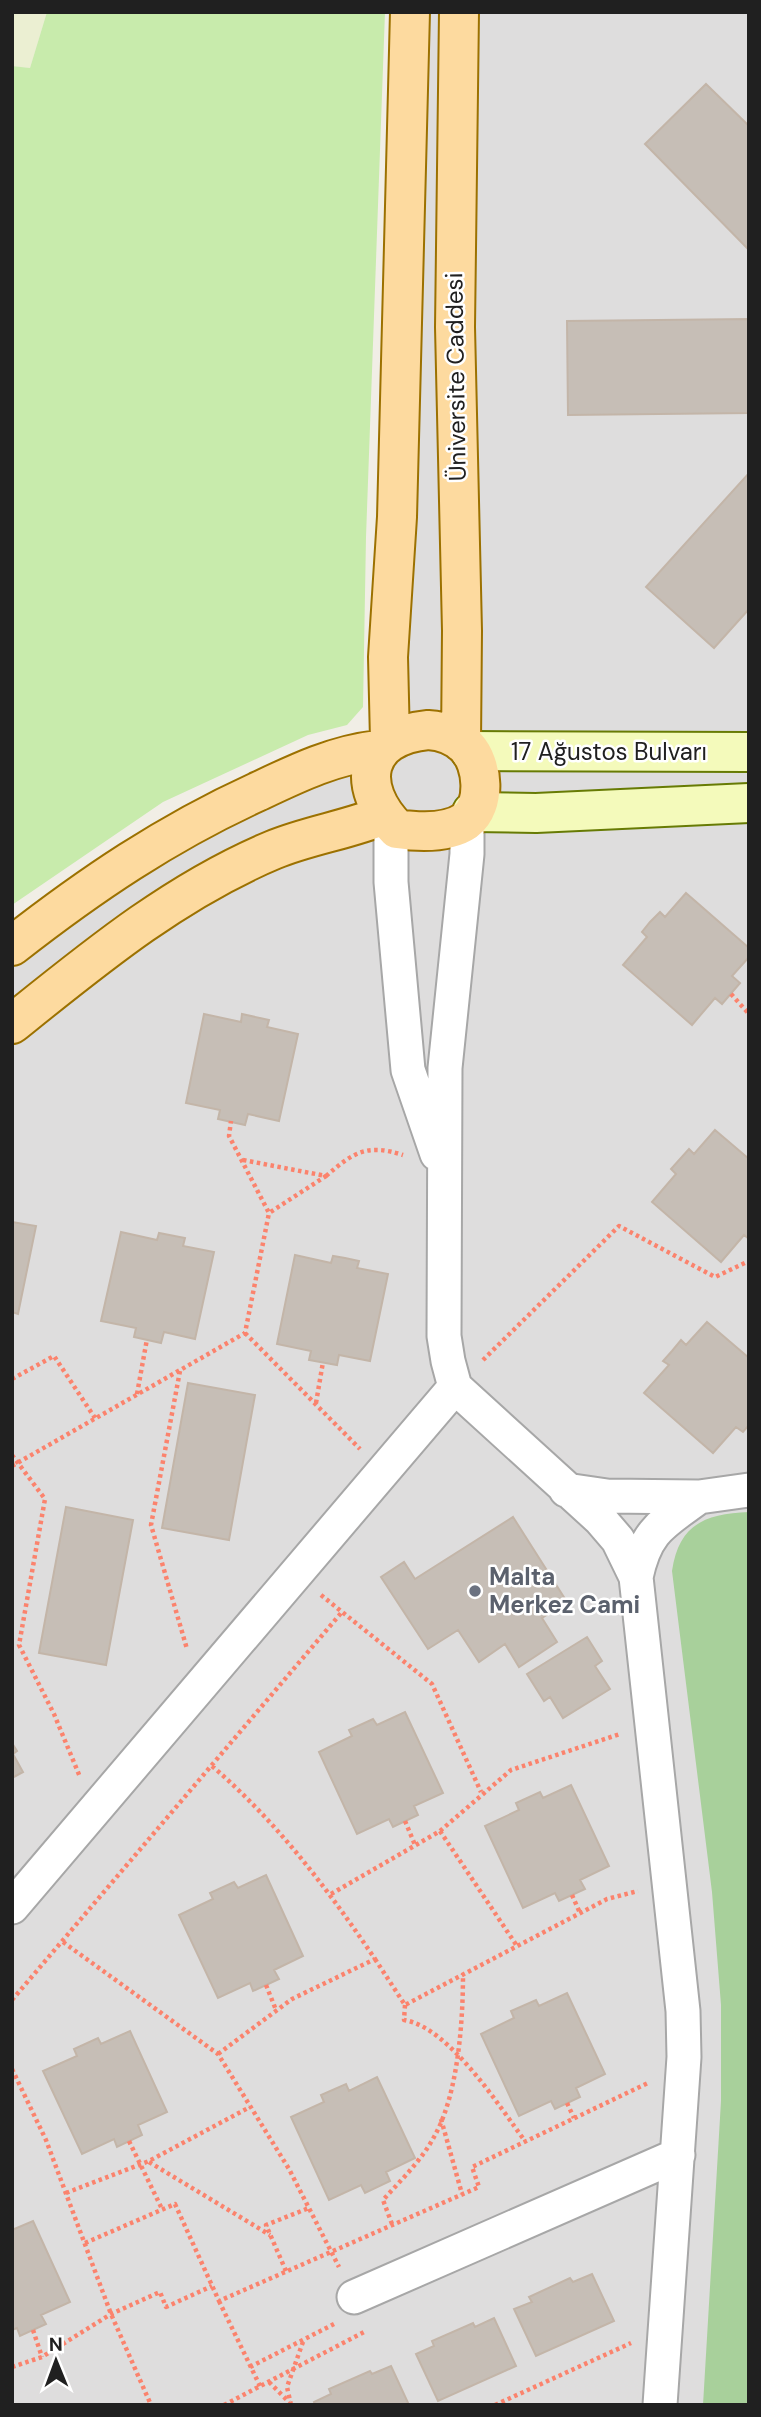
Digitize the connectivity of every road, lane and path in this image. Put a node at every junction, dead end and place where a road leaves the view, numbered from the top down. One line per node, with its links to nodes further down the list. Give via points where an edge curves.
1 (410, 12): 3 (main road, Üniversite Caddesi, via 397,517)
2 (459, 12): 4 (main road, Üniversite Caddesi, via 455,327)
3 (384, 745): 4 (main road, via 412,731 428,730 442,731); 8 (main road, via 373,767 373,785); 9 (main road, via 343,754 184,826 86,888)
4 (465, 747): 5 (main road, 17 Ağustos Bulvarı); 7 (main road, via 478,769 480,786)
5 (749, 752)
6 (749, 803): 7 (main road)
7 (470, 816): 8 (main road, via 453,827 414,832 397,829); 15 (street, via 445,1068)
8 (387, 819): 12 (main road, via 274,849 206,882 154,914); 15 (street, via 408,1070)
9 (12, 946)
10 (730, 994): 11 (path)
11 (749, 1014)
12 (12, 1024)
13 (231, 1121): 14 (path, via 229,1136)
14 (242, 1160): 16 (path); 17 (path)
15 (443, 1168): 16 (path, via 394,1152 364,1150); 24 (street, via 444,1336)
16 (326, 1176): 17 (path)
17 (270, 1213): 19 (path)
18 (749, 1261): 24 (path, via 715,1277 619,1226)
19 (245, 1332): 22 (path); 26 (path)
20 (147, 1339): 25 (path)
21 (323, 1362): 26 (path)
22 (180, 1370): 25 (path); 38 (path, via 151,1525)
23 (12, 1379): 27 (path, via 54,1356)
24 (455, 1387): 31 (street); 32 (street)
25 (137, 1395): 27 (path)
26 (316, 1404): 31 (path)
27 (95, 1418): 29 (path)
28 (12, 1455): 29 (path)
29 (20, 1462): 30 (path); 42 (path, via 45,1499 19,1645 59,1726)
30 (12, 1466)
31 (385, 1474): 35 (street)
32 (566, 1490): 34 (street, via 607,1496); 36 (street, via 618,1540)
33 (749, 1490): 34 (street)
34 (699, 1497): 36 (street, via 653,1532 642,1548)
35 (296, 1576): 37 (path); 38 (street)
36 (636, 1577): 39 (street)
37 (342, 1612): 40 (path); 41 (path, via 432,1684)
38 (199, 1689): 42 (street)
39 (651, 1724): 41 (path, via 511,1770); 46 (street)
40 (212, 1766): 47 (path, via 245,1795); 51 (path)
41 (481, 1793): 44 (path)
42 (94, 1814): 49 (street)
43 (405, 1821): 45 (path)
44 (440, 1831): 45 (path); 52 (path)
45 (415, 1845): 47 (path)
46 (671, 1887): 50 (path, via 621,1894); 61 (street, via 681,1978)
47 (331, 1894): 53 (path)
48 (572, 1895): 50 (path)
49 (12, 1907)
50 (580, 1913): 52 (path)
51 (63, 1942): 56 (path); 59 (path)
52 (517, 1946): 54 (path)
53 (375, 1959): 57 (path); 58 (path)
54 (463, 1974): 57 (path); 60 (path, via 463,2023)
55 (266, 1985): 58 (path)
56 (12, 2000)
57 (405, 2005): 60 (path, via 404,2020 419,2022)
58 (276, 2010): 59 (path)
59 (218, 2054): 64 (path)
60 (457, 2056): 65 (path); 68 (path)
61 (683, 2067): 66 (path); 69 (street)
62 (12, 2070): 72 (path)
63 (568, 2104): 66 (path)
64 (250, 2107): 70 (path); 74 (path)
65 (441, 2118): 73 (path); 76 (path, via 417,2162 383,2200)
66 (574, 2118): 68 (path)
67 (130, 2141): 71 (path)
68 (525, 2141): 73 (path, via 472,2166 480,2186)
69 (678, 2155): 83 (street); 85 (street)
70 (149, 2161): 71 (path); 77 (path)
71 (142, 2164): 72 (path); 75 (path)
72 (66, 2193): 78 (path)
73 (462, 2194): 76 (path)
74 (309, 2208): 77 (path, via 266,2225); 79 (path)
75 (163, 2209): 78 (path); 81 (path, via 175,2204)
76 (392, 2224): 79 (path)
77 (270, 2235): 80 (path)
78 (85, 2243): 84 (path)
79 (330, 2250): 80 (path); 83 (path)
80 (286, 2271): 82 (path)
81 (212, 2286): 82 (path); 84 (path, via 166,2307 160,2292)
82 (219, 2301): 90 (path)
83 (358, 2303): 87 (path); 91 (path, via 371,2329)
84 (111, 2314): 88 (path); 95 (path)
85 (667, 2327): 97 (path); 98 (street)
86 (33, 2330): 88 (path)
87 (304, 2340): 90 (path); 91 (path)
88 (42, 2357): 89 (path)
89 (12, 2367)
90 (250, 2367): 93 (path)
91 (292, 2370): 92 (path); 94 (path, via 287,2388)
92 (269, 2382): 93 (path); 94 (path)
93 (260, 2386): 96 (path)
94 (290, 2404)
95 (151, 2405)
96 (224, 2405)
97 (495, 2405)
98 (660, 2405)

